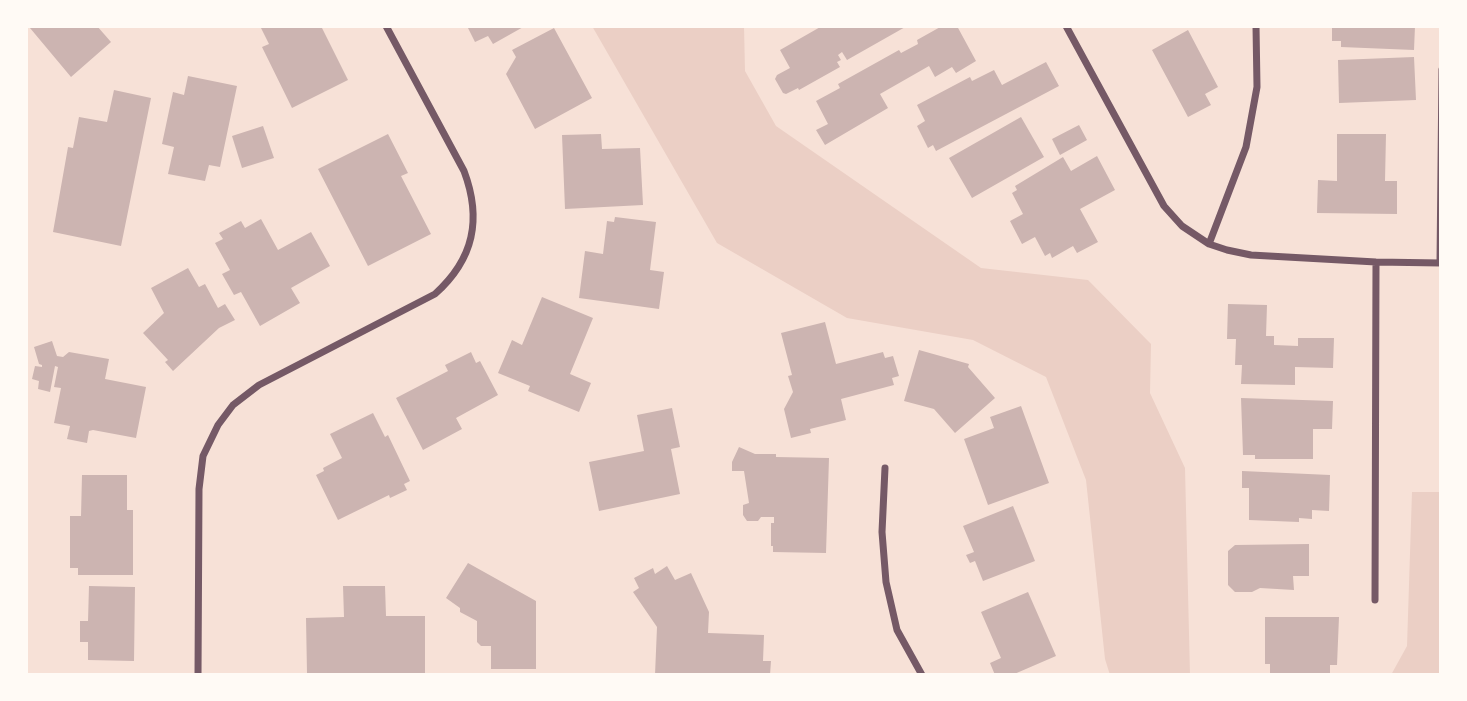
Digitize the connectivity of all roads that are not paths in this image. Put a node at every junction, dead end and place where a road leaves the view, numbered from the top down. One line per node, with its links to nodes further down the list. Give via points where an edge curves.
1 (386, 26): 10 (street, via 464,171 472,195 468,249 454,277 435,294 259,385 233,405 218,425 203,456 199,489)
2 (1066, 26): 5 (street, via 1164,206 1182,226)
3 (1256, 26): 5 (street, via 1257,87 1246,147)
4 (1441, 69): 7 (lane)
5 (1209, 244): 6 (street, via 1251,255)
6 (1376, 262): 7 (street); 9 (street)
7 (1440, 263)
8 (886, 468): 11 (street, via 882,532 886,582 897,630)
9 (1376, 600)
10 (198, 675)
11 (922, 675)

